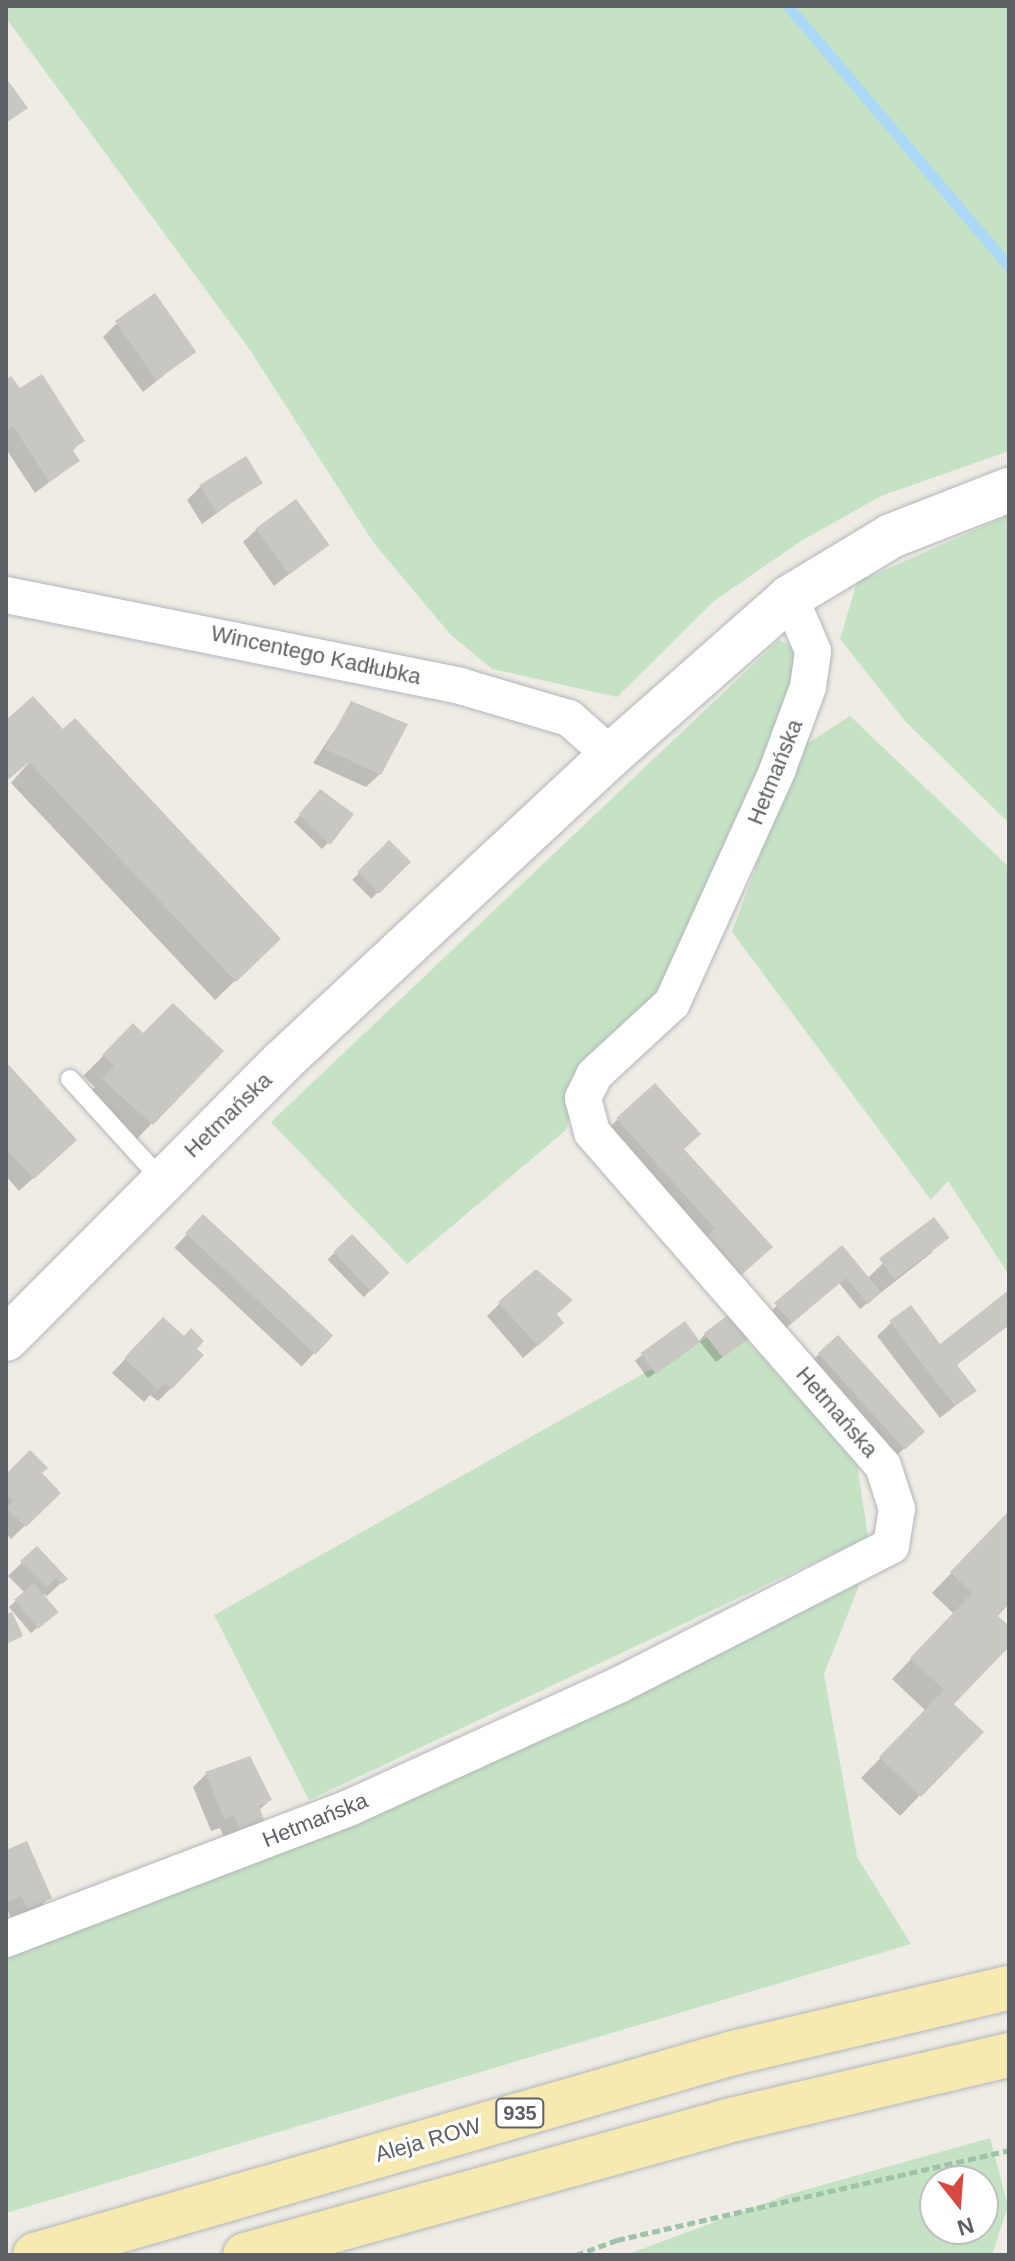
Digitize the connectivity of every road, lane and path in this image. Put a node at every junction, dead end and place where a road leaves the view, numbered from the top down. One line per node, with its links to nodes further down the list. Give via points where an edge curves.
1 (1009, 490): 3 (street, Hetmańska, via 891,536)
2 (6, 595): 4 (street, Wincentego Kadłubka, via 460,686 569,718)
3 (790, 597): 4 (street, Hetmańska); 8 (street, Hetmańska, via 813,651 808,687 777,771 672,1003 594,1075 584,1106 592,1132 883,1466 897,1509 891,1546 617,1686 349,1808)
4 (611, 755): 6 (street, Hetmańska)
5 (70, 1079): 6 (lane)
6 (162, 1180): 7 (street, Hetmańska)
7 (6, 1339)
8 (6, 1939)
9 (1009, 1988): 12 (main road, Aleja ROW / 935, via 703,2061)
10 (1009, 2055): 13 (main road, via 723,2122)
11 (1009, 2150): 14 (path, via 617,2240)
12 (35, 2255)
13 (245, 2255)
14 (576, 2255)

